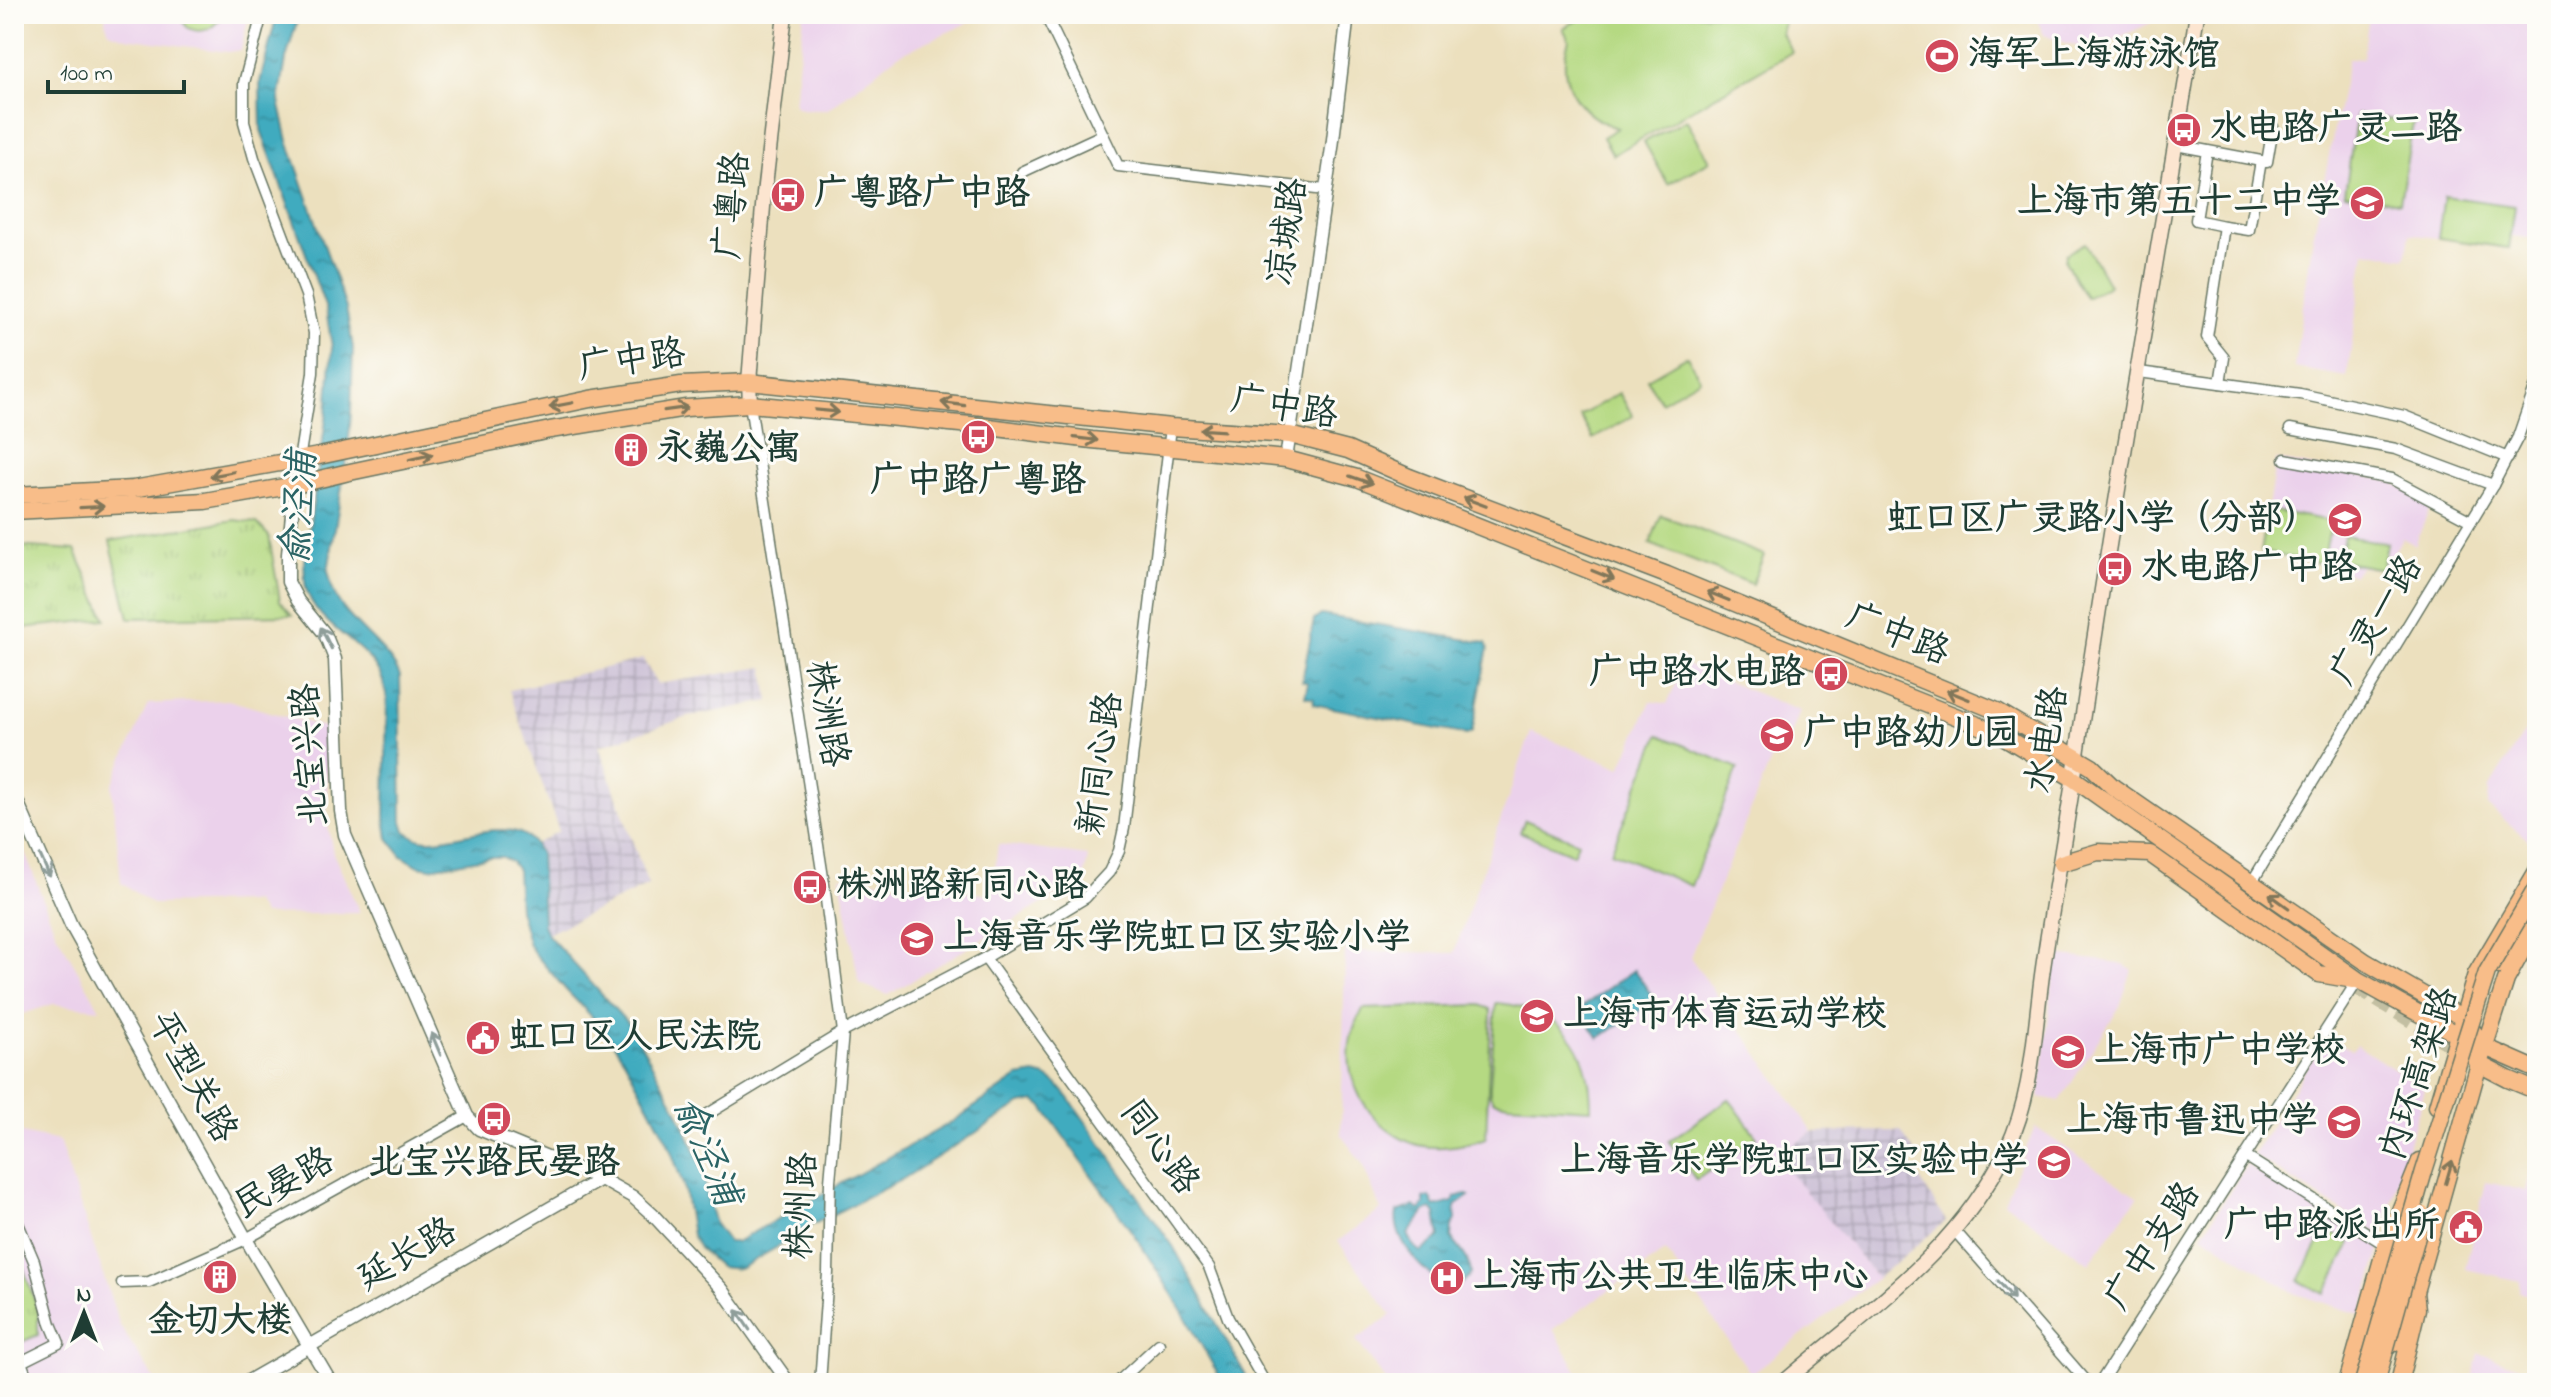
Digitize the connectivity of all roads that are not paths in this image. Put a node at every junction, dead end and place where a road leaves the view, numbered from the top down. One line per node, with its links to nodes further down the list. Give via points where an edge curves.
1 (262, 14): 28 (street, 北宝兴路, via 246,72 244,116 251,150 313,323 313,373)
2 (785, 14): 15 (main road, 广粤路)
3 (1045, 14): 7 (street)
4 (1348, 14): 12 (street, 凉城路)
5 (2197, 14): 8 (main road, 水电路)
6 (2273, 127): 10 (street, via 2267,162)
7 (1102, 135): 11 (street); 12 (street, via 1118,166)
8 (2176, 145): 9 (street); 14 (main road, 水电路)
9 (2207, 151): 10 (street); 13 (street, via 2196,220)
10 (2261, 161): 13 (street, via 2249,230)
11 (1022, 172)
12 (1325, 190): 23 (street, 凉城路)
13 (2224, 226): 17 (street, via 2207,337 2224,358)
14 (2139, 372): 17 (street); 34 (main road, 水电路)
15 (749, 382): 18 (main road, 广粤路); 21 (main road, 广中路, one-way to 15); 28 (main road, 广中路, one-way to 28, via 681,385 590,399)
16 (2537, 382): 19 (street, 广灵一路)
17 (2220, 383): 25 (street, via 2404,416)
18 (750, 404): 24 (main road, 广中路, one-way to 24); 29 (main road, 广中路, one-way to 18, via 550,430 686,408); 50 (street, 株洲路)
19 (2525, 419): 20 (street); 25 (street, 广灵一路)
20 (2537, 426)
21 (1171, 427): 23 (main road, 广中路, one-way to 21); 24 (street, 新同心路)
22 (2290, 429): 30 (street, via 2396,449)
23 (1290, 435): 26 (street, 凉城路); 34 (main road, 广中路, one-way to 23, via 1997,711 1348,450)
24 (1169, 447): 26 (main road, 广中路); 46 (street, 新同心路, via 1119,851 1085,898)
25 (2508, 458): 30 (street, 广灵一路)
26 (1286, 459): 35 (main road, 广中路, one-way to 35, via 1370,483 1895,691 1998,733)
27 (2285, 459): 33 (street, via 2392,479)
28 (299, 460): 29 (street, 北宝兴路); 31 (main road, 广中路, one-way to 31, via 133,489)
29 (295, 485): 32 (main road, 广中路, one-way to 29, via 205,501); 56 (street, 北宝兴路, one-way to 29, via 345,835 335,659 325,634 288,582)
30 (2493, 485): 33 (street, 广灵一路)
31 (14, 495)
32 (14, 511)
33 (2471, 521): 40 (street, 广灵一路)
34 (2076, 758): 35 (main road, 水电路); 40 (main road, 广中路)
35 (2074, 779): 37 (main road, 广中路); 38 (main road, 水电路)
36 (14, 794): 63 (street, 平型关路, one-way to 63, via 71,925)
37 (2099, 797): 42 (main road, via 2104,809); 47 (main road, 广中路)
38 (2061, 863): 47 (main road, via 2098,852 2150,854 2319,974); 62 (main road, 水电路, via 2023,1109 1992,1177)
39 (2537, 871): 49 (main road, via 2476,974)
40 (2252, 882): 44 (main road, 广中路, one-way to 40)
41 (2537, 887): 82 (main road, 内环高架路, bridge, via 2487,972)
42 (2234, 901)
43 (2537, 906): 83 (main road, 内环高架路, bridge, via 2498,967 2485,1000)
44 (2303, 918): 48 (main road, via 2338,951); 49 (main road, 广中路)
45 (2537, 924): 52 (main road, via 2506,980)
46 (985, 958): 50 (street, 新同心路); 77 (street, 同心路, via 1209,1267 1228,1318)
47 (2358, 980): 51 (main road, 广中路); 58 (street, 广中支路)
48 (2406, 992)
49 (2463, 1018): 51 (main road); 52 (main road)
50 (843, 1032): 57 (street, 新同心路); 75 (street, 株州路)
51 (2458, 1035): 53 (main road); 59 (main road)
52 (2485, 1047): 53 (main road); 54 (main road)
53 (2479, 1064): 55 (main road); 66 (main road, one-way to 53)
54 (2537, 1070)
55 (2537, 1091)
56 (467, 1116): 60 (street, via 486,1133); 63 (street, 民晏路)
57 (703, 1117)
58 (2246, 1157): 64 (street); 79 (street, 广中支路)
59 (2420, 1161): 64 (main road); 81 (main road)
60 (601, 1179): 68 (street, 延长路); 74 (street, one-way to 60, via 710,1276 644,1206)
61 (14, 1214): 69 (street, via 59,1343)
62 (1955, 1231): 70 (main road, 水电路, via 1909,1278); 78 (street, one-way to 78)
63 (246, 1239): 65 (street, 民晏路, via 149,1282); 68 (street, 平型关路)
64 (2386, 1245): 80 (main road)
65 (122, 1283)
66 (2415, 1292): 84 (main road); 85 (main road, via 2417,1309)
67 (1159, 1344): 76 (street)
68 (311, 1346): 72 (street, 延长路); 73 (street, 平型关路)
69 (17, 1364): 71 (street)
70 (1785, 1382)
71 (29, 1383)
72 (245, 1383)
73 (331, 1383)
74 (789, 1383)
75 (820, 1383)
76 (1117, 1383)
77 (1265, 1383)
78 (2088, 1383)
79 (2100, 1383)
80 (2347, 1383)
81 (2354, 1383)
82 (2363, 1383)
83 (2376, 1383)
84 (2384, 1383)
85 (2399, 1383)

